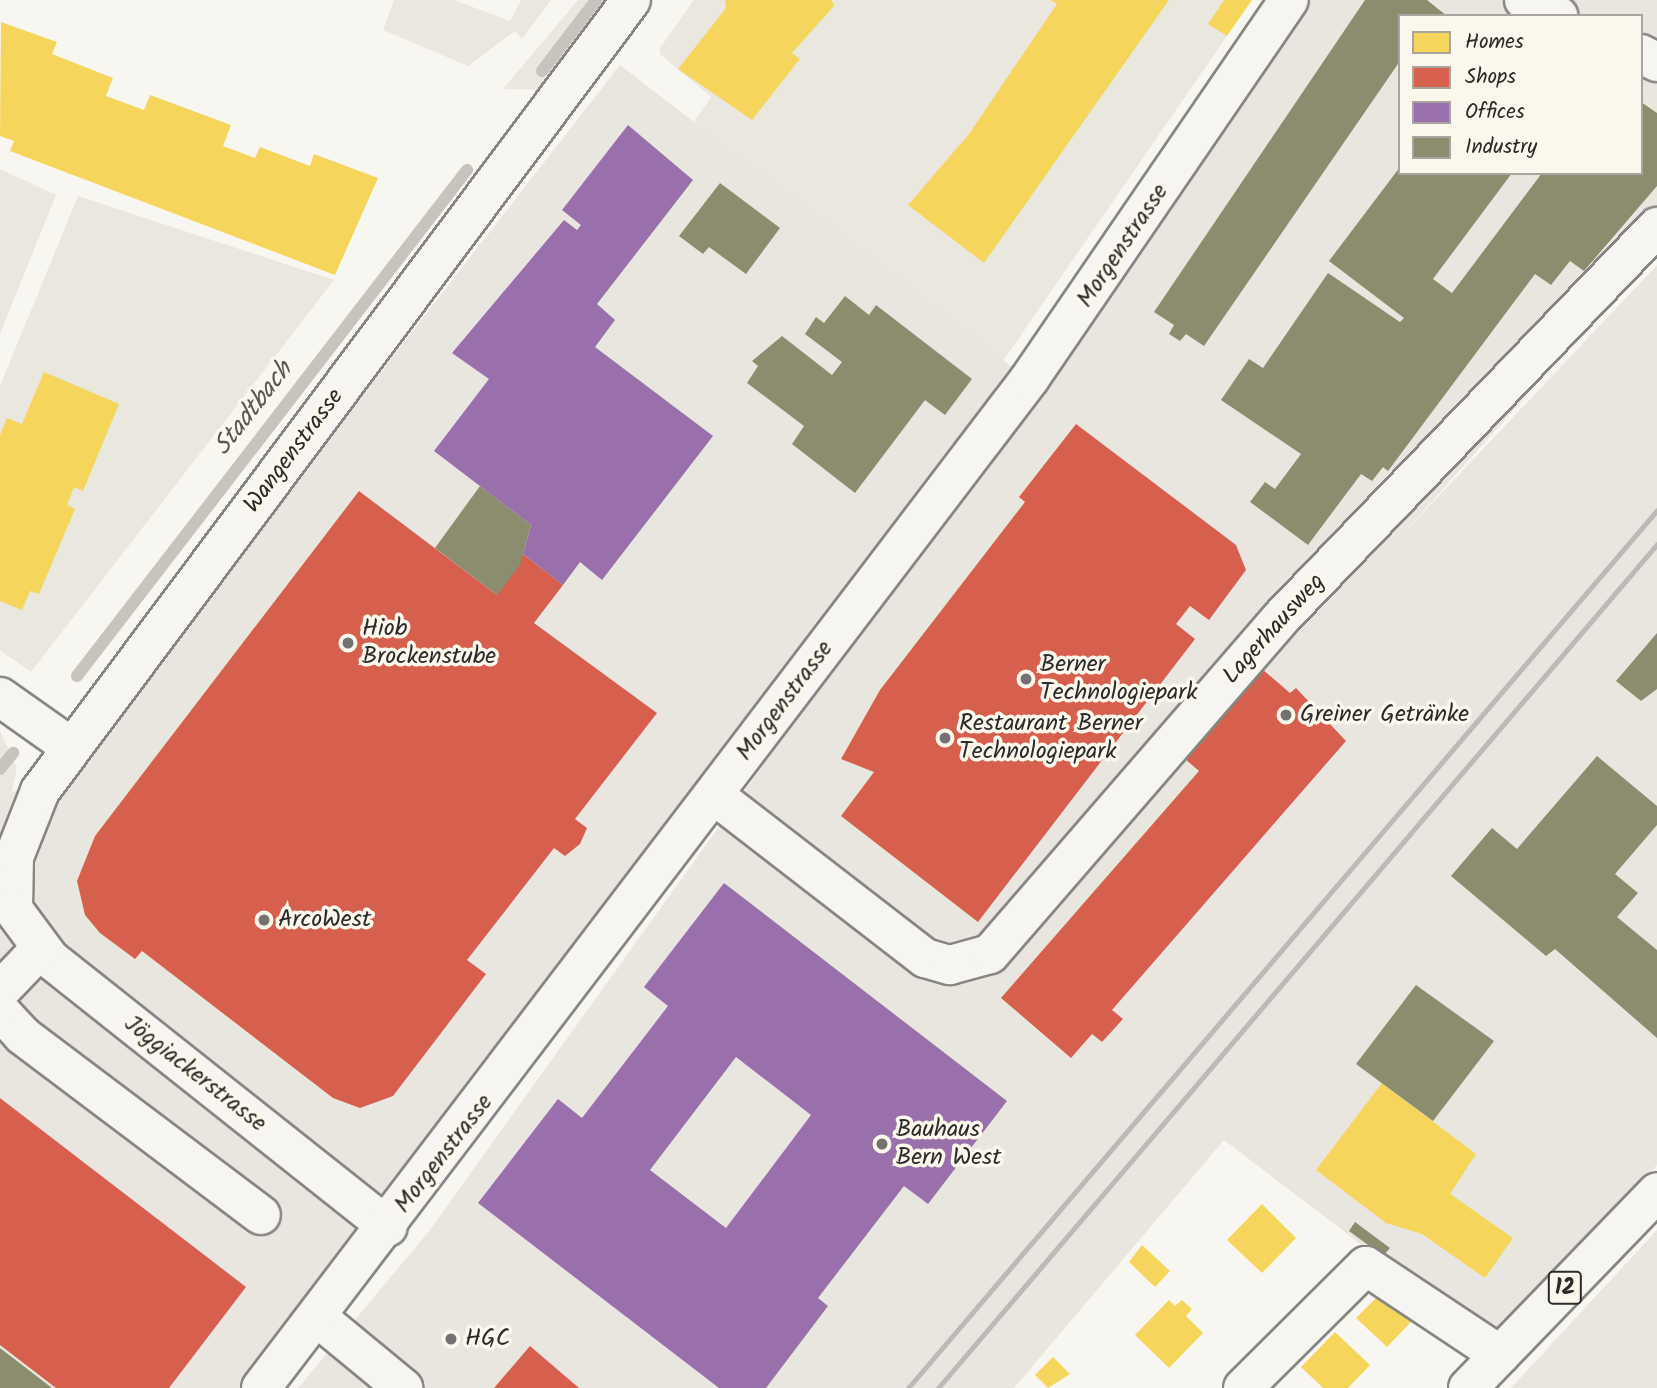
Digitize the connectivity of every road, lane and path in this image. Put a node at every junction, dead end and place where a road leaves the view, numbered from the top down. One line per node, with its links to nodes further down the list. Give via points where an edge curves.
1 (631, 0): 7 (street, Wangenstrasse)
2 (1289, 0): 8 (street, Morgenstrasse, via 1075,316)
3 (1524, 0): 4 (street)
4 (1554, 14)
5 (1657, 227): 8 (street, Lagerhausweg, via 1280,619 990,954 950,965 925,958)
6 (0, 696): 7 (street)
7 (71, 747): 9 (street, Wangenstrasse, via 31,806 18,838)
8 (714, 796): 15 (street, Morgenstrasse)
9 (6, 914): 10 (street, Jöggiackerstrasse)
10 (41, 948): 11 (street); 15 (street, Jöggiackerstrasse)
11 (0, 991)
12 (0, 1011): 14 (street, via 22,1035)
13 (1657, 1192): 17 (street, 12)
14 (261, 1215)
15 (388, 1227): 16 (street, Morgenstrasse)
16 (317, 1317): 19 (street, Morgenstrasse); 20 (street)
17 (1500, 1355): 18 (street, 12); 21 (street, via 1366,1266)
18 (1473, 1387)
19 (261, 1388)
20 (403, 1388)
21 (1243, 1388)

